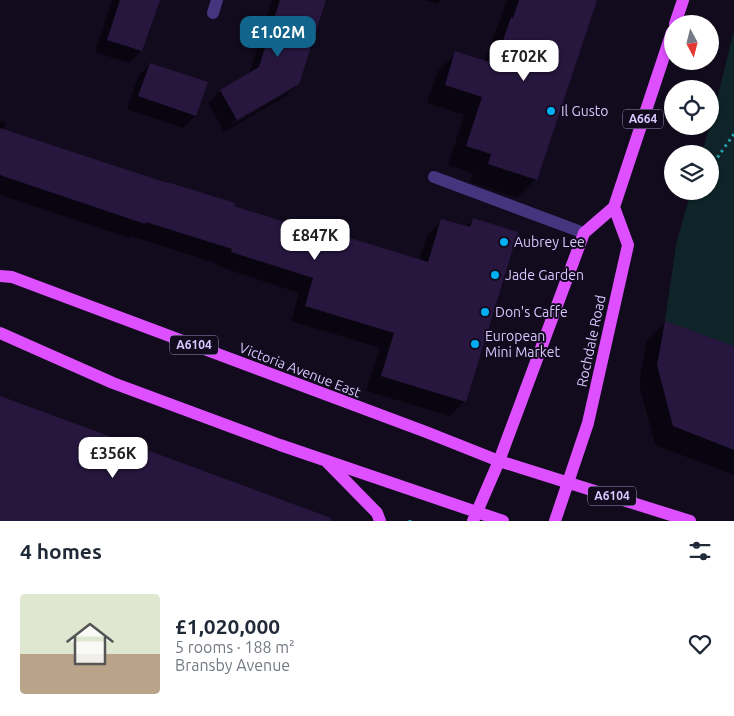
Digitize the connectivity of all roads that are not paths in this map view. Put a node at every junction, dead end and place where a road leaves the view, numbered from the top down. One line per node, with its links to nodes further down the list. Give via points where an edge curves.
1 (218, 0): 3 (street)
2 (683, 0): 4 (main road)
3 (213, 13)
4 (678, 15)
5 (664, 56): 7 (main road, A664)
6 (434, 177): 8 (street)
7 (614, 207): 8 (main road); 13 (main road, Rochdale Road, via 628,244 588,423)
8 (584, 233): 12 (main road)
9 (0, 276): 12 (main road, Victoria Avenue East / A6104, via 12,277)
10 (0, 333): 11 (main road, via 113,383)
11 (325, 460): 14 (main road); 15 (main road, via 377,513)
12 (499, 461): 13 (main road, Victoria Avenue East / A6104); 14 (main road)
13 (569, 482): 17 (main road, Rochdale Road); 18 (main road, A6104)
14 (475, 516): 16 (main road)
15 (380, 521)
16 (503, 521)
17 (555, 521)
18 (690, 521)

